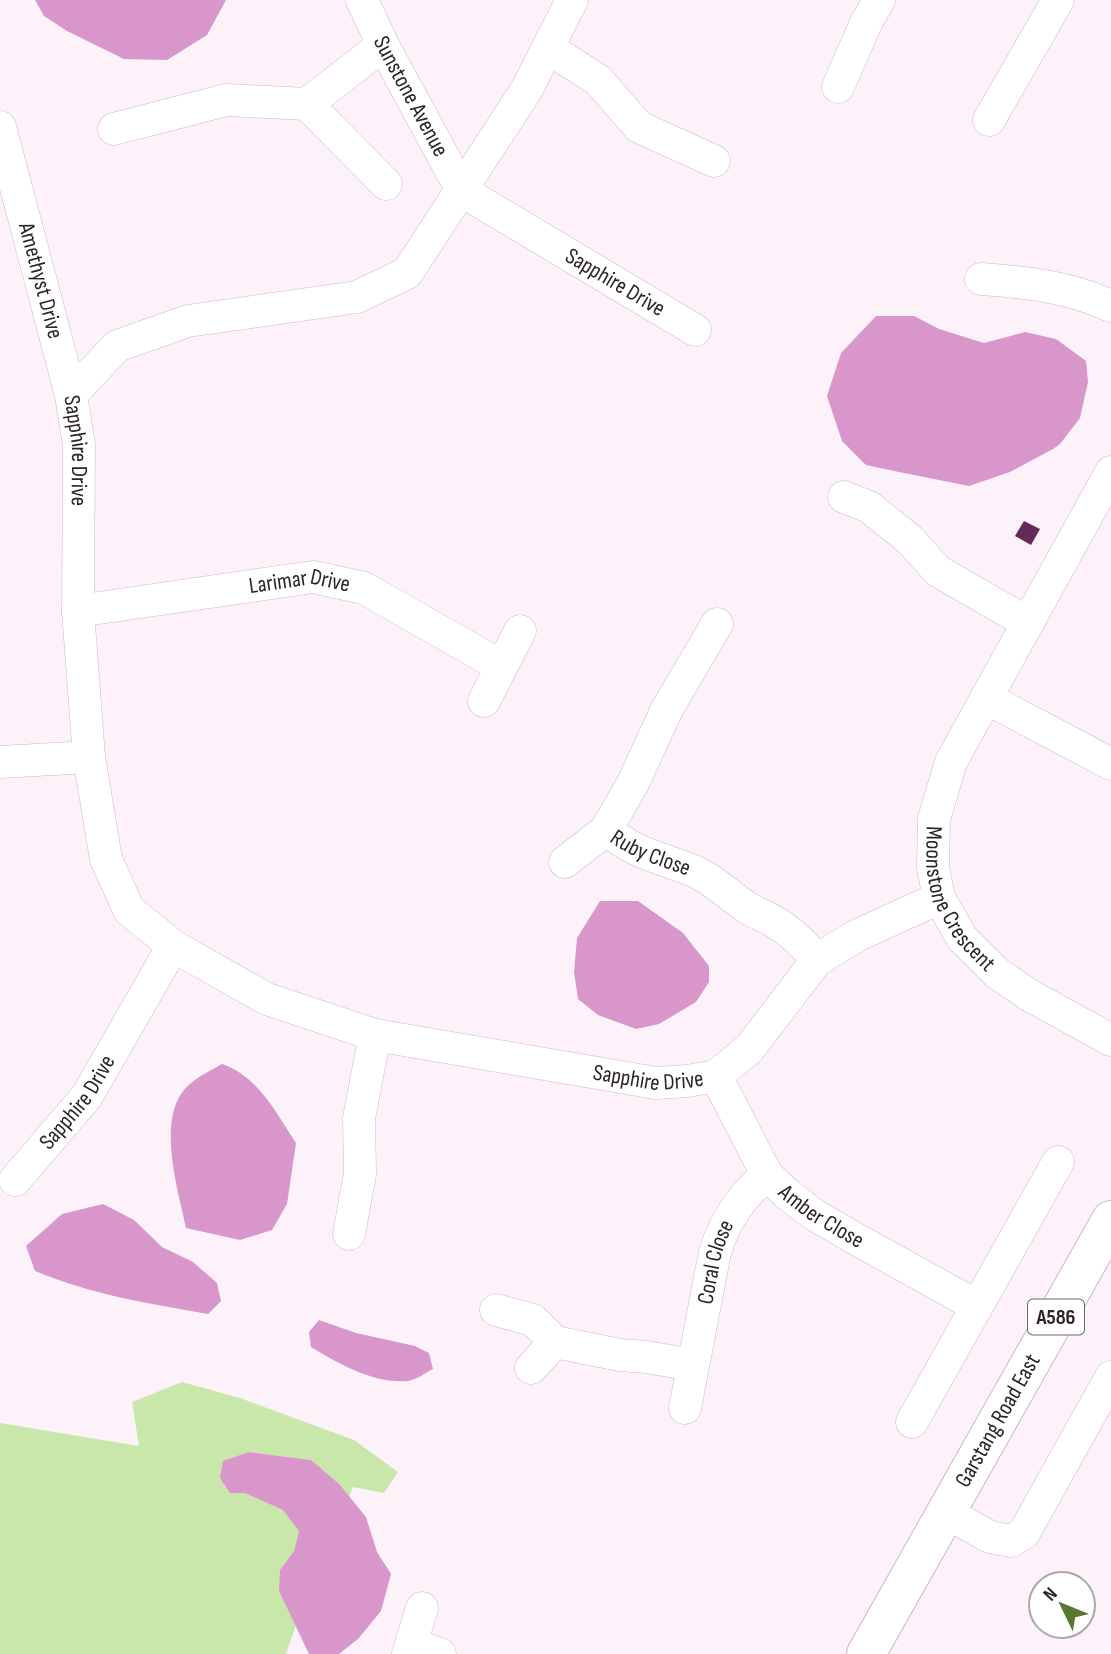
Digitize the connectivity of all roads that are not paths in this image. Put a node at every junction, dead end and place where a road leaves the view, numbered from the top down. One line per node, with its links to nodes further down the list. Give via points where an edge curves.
1 (362, 0): 5 (street, Sunstone Avenue)
2 (572, 0): 6 (street, Sapphire Drive)
3 (879, 0): 7 (street)
4 (1058, 0): 9 (street)
5 (383, 45): 8 (street); 14 (street, Sunstone Avenue)
6 (548, 48): 12 (street, via 598,79 639,127); 14 (street, Sapphire Drive)
7 (838, 87)
8 (307, 104): 11 (street, via 226,100); 13 (street)
9 (989, 120)
10 (0, 127): 18 (street, Amethyst Drive)
11 (114, 130)
12 (714, 162)
13 (386, 184)
14 (462, 191): 17 (street, Sapphire Drive); 18 (street, Sapphire Drive, via 407,273 357,296 188,321 117,346)
15 (981, 279): 16 (street, via 1051,286)
16 (1111, 306)
17 (695, 330)
18 (71, 395): 21 (street, Sapphire Drive, via 79,445)
19 (1111, 472): 23 (street, Moonstone Crescent)
20 (844, 497): 23 (street, via 869,507 909,539 938,571)
21 (78, 611): 25 (street, Larimar Drive, via 313,578 364,589); 28 (street, Sapphire Drive)
22 (717, 624): 31 (street, Ruby Close, via 667,709)
23 (1028, 624): 26 (street, Moonstone Crescent)
24 (520, 631): 25 (street)
25 (501, 666): 27 (street)
26 (986, 698): 30 (street); 33 (street, Moonstone Crescent, via 951,762 934,819 933,867)
27 (484, 701)
28 (89, 757): 29 (street); 34 (street, Sapphire Drive, via 106,859 129,909)
29 (0, 762)
30 (1111, 764)
31 (606, 830): 32 (street); 35 (street, Ruby Close, via 650,857 696,872 726,890 798,938)
32 (565, 862)
33 (939, 898): 35 (street, Sapphire Drive, via 856,936); 37 (street, Moonstone Crescent, via 962,937 997,973)
34 (173, 946): 36 (street, Sapphire Drive, via 267,999); 41 (street, Sapphire Drive, via 88,1096)
35 (817, 960): 38 (street, Sapphire Drive, via 749,1049)
36 (375, 1035): 38 (street, Sapphire Drive, via 656,1083); 43 (street, via 359,1118 360,1174)
37 (1111, 1040)
38 (716, 1076): 40 (street, Amber Close)
39 (1058, 1162): 44 (street)
40 (767, 1175): 44 (street, Amber Close, via 813,1214); 47 (street, Coral Close, via 740,1201 722,1229)
41 (15, 1180)
42 (1111, 1220): 52 (main road, Garstang Road East / A586)
43 (349, 1234)
44 (977, 1306): 51 (street)
45 (496, 1310): 46 (street, via 533,1320)
46 (555, 1342): 47 (street); 48 (street)
47 (692, 1365): 50 (street, Coral Close)
48 (531, 1368)
49 (1111, 1377): 52 (street, Garstang Road East, via 1024,1533 1011,1541 990,1536)
50 (685, 1408)
51 (912, 1422)
52 (945, 1513): 55 (main road, Garstang Road East / A586)
53 (422, 1608): 54 (street)
54 (420, 1651)
55 (866, 1654)

